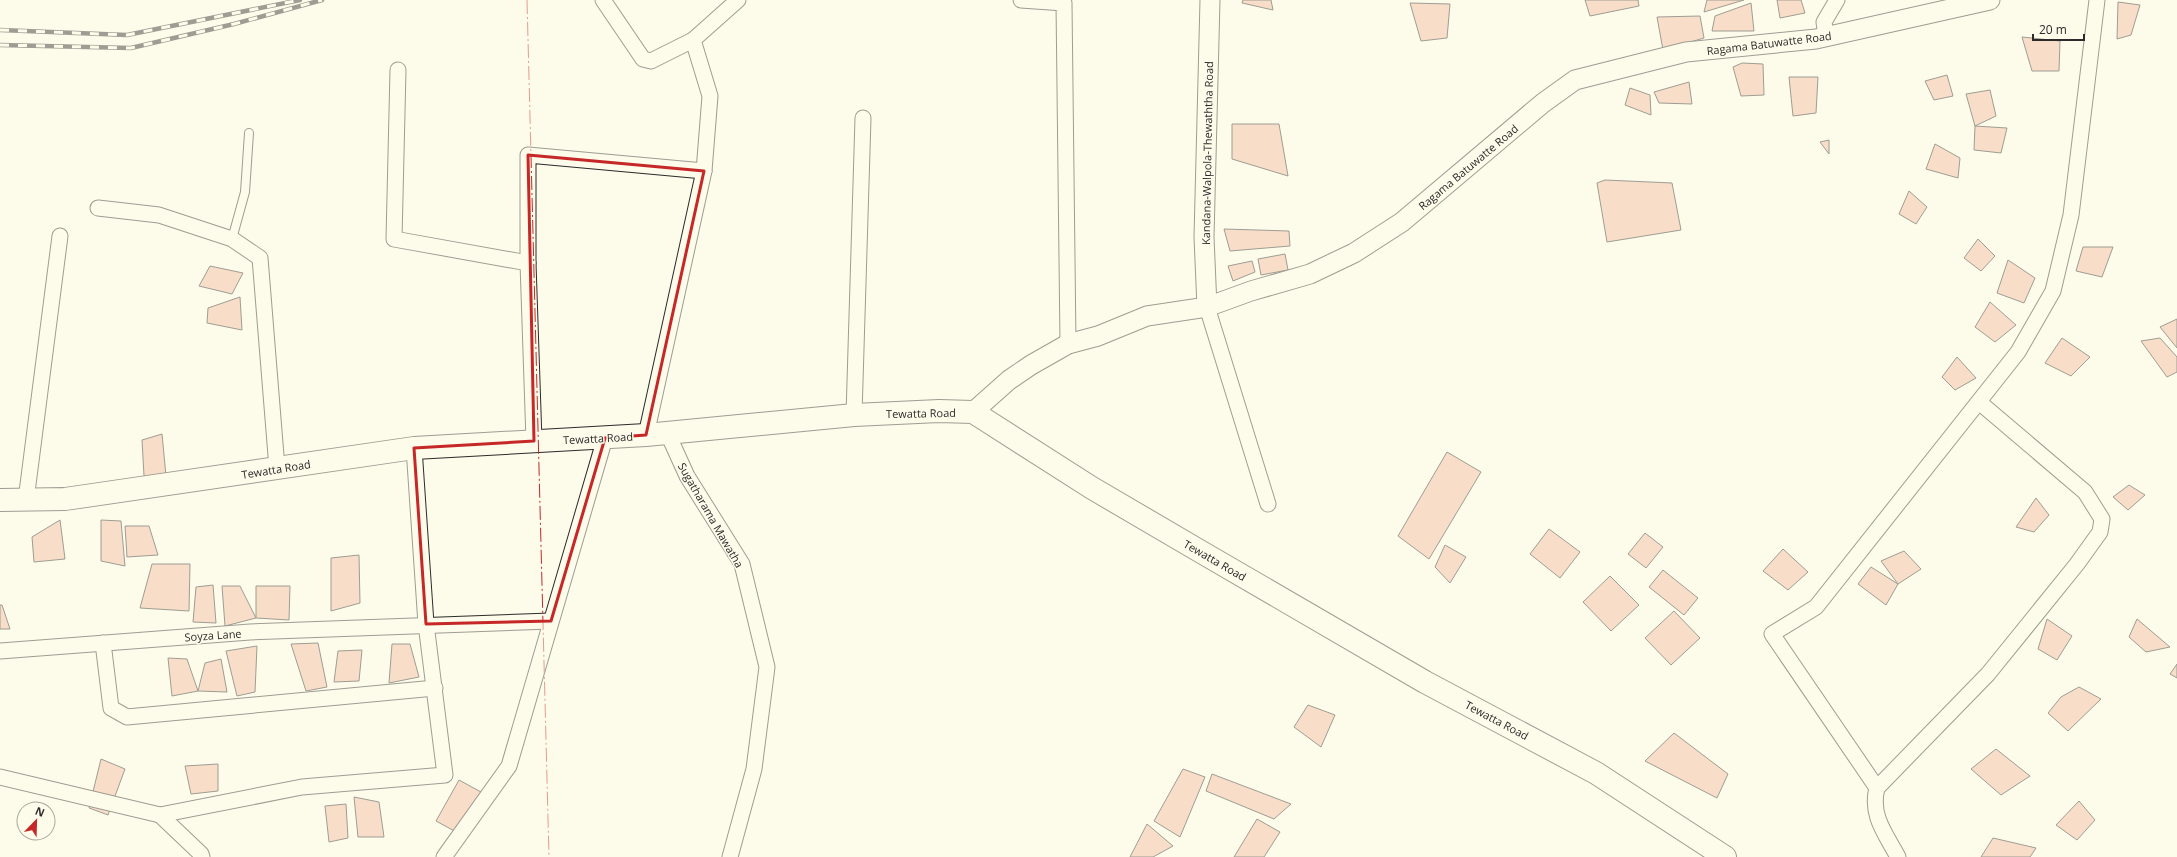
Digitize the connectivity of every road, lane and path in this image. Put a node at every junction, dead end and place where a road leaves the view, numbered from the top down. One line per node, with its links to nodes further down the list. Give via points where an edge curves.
1 (603, 0): 9 (street, via 643,59 651,61)
2 (738, 0): 9 (street)
3 (1021, 0): 19 (street, via 1064,3)
4 (1210, 0): 18 (street, Kandana-Walpola-Thewaththa Road, via 1204,237)
5 (1837, 0): 8 (street, via 1824,22)
6 (1990, 0): 8 (street, Ragama Batuwatte Road)
7 (2097, 0): 20 (street, via 2071,215 2053,291 2018,352)
8 (1826, 36): 18 (street, Ragama Batuwatte Road, via 1686,52 1575,80 1543,103 1402,222 1354,253 1310,274)
9 (693, 40): 13 (street, via 710,96)
10 (398, 70): 17 (street, via 394,239)
11 (863, 118): 22 (street)
12 (249, 133): 16 (lane, via 245,192)
13 (704, 171): 17 (street, via 528,155); 24 (street)
14 (98, 208): 16 (street, via 159,215)
15 (60, 236): 30 (street)
16 (232, 239): 28 (street, via 260,258)
17 (528, 263): 26 (street)
18 (1207, 307): 19 (street, Ragama Batuwatte Road, via 1147,316 1098,336); 31 (street)
19 (1068, 344): 21 (street, Ragama Batuwatte Road, via 1009,380)
20 (1979, 402): 38 (street, via 1816,607 1772,634); 38 (street, via 2085,492 2102,519 2100,532 1988,674)
21 (973, 412): 22 (main road, Tewatta Road); 43 (main road, Tewatta Road, via 1092,488 1203,553 1426,682 1596,773)
22 (854, 415): 23 (main road, Tewatta Road)
23 (667, 432): 24 (main road, Tewatta Road); 42 (street, Sugatharama Mawatha, via 687,476 742,564 767,667 754,769)
24 (646, 435): 25 (main road, Tewatta Road)
25 (605, 438): 26 (main road, Tewatta Road); 32 (street)
26 (534, 441): 27 (main road, Tewatta Road)
27 (414, 448): 28 (main road, Tewatta Road); 33 (street)
28 (277, 468): 30 (main road, Tewatta Road, via 73,498)
29 (0, 500): 30 (main road, Tewatta Road)
30 (26, 500)
31 (1268, 504)
32 (551, 621): 33 (street, Soyza Lane, via 482,625); 41 (street, via 509,766)
33 (426, 624): 34 (street, Soyza Lane, via 250,632); 36 (street)
34 (103, 644): 35 (street, Soyza Lane); 36 (street, via 111,708 127,717)
35 (0, 651)
36 (435, 688): 39 (street, via 445,775 302,787)
37 (0, 777): 39 (street)
38 (1877, 788): 44 (street, via 1874,800 1876,815)
39 (160, 815): 40 (street)
40 (202, 857)
41 (444, 857)
42 (730, 857)
43 (1725, 857)
44 (1898, 857)

